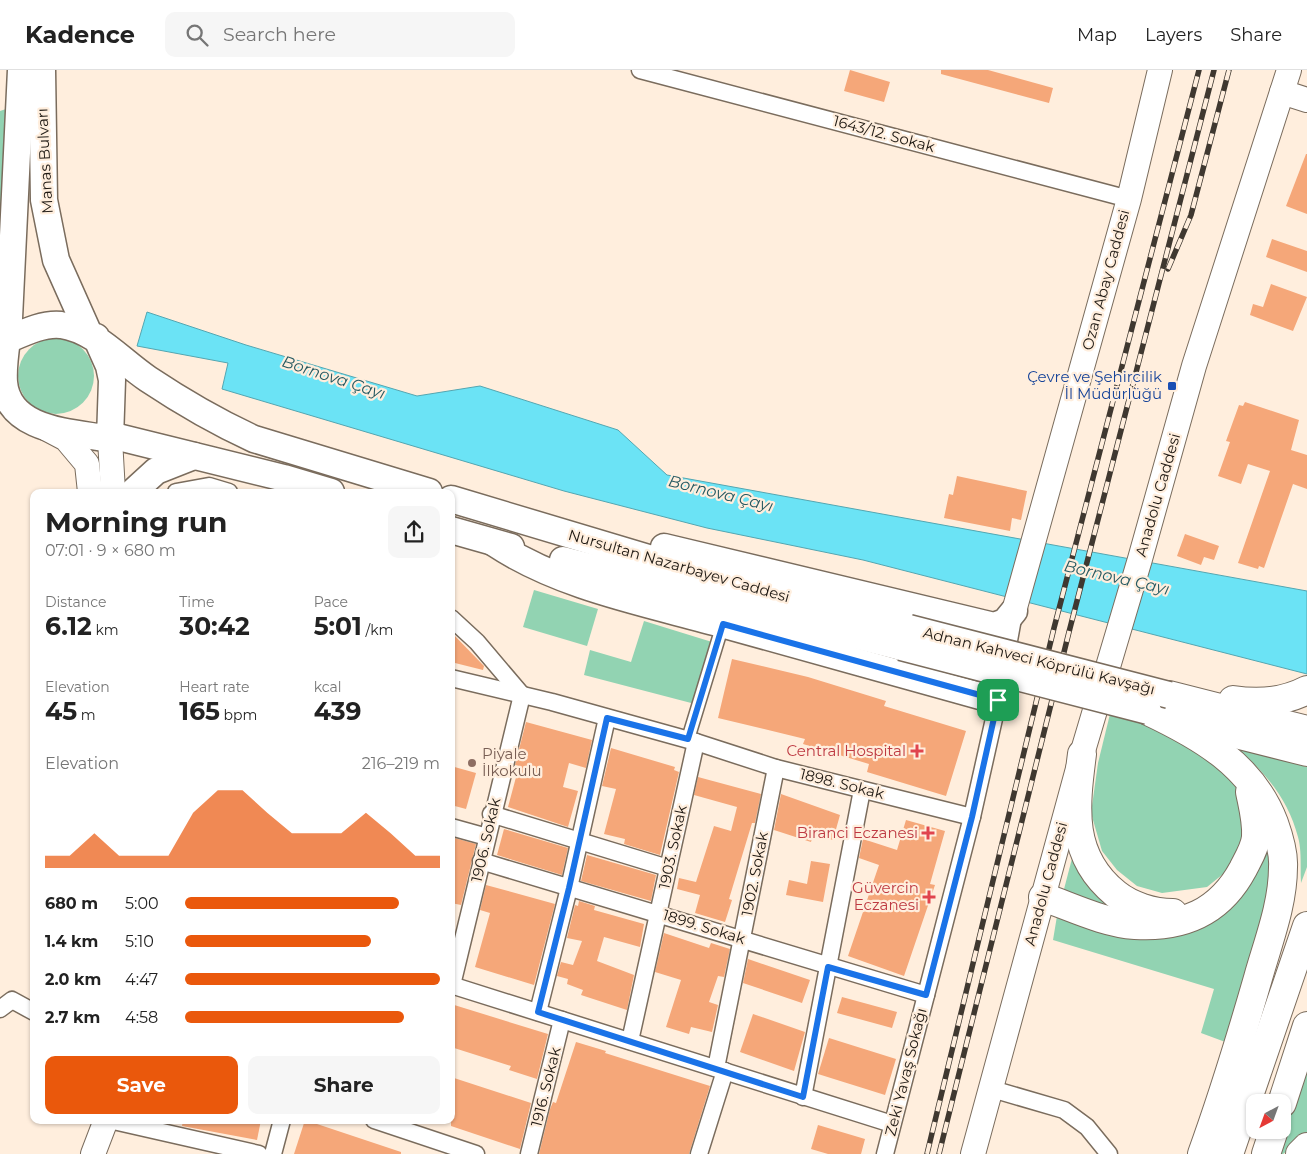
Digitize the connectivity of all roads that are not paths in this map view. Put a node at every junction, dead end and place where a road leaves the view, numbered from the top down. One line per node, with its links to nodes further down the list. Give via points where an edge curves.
1 (21, 70): 9 (main road, Manas Bulvarı)
2 (42, 70): 8 (main road, Manas Bulvarı, via 44,200 56,260)
3 (640, 70): 7 (street, 1643/12. Sokak)
4 (1160, 70): 7 (main road, Ozan Abay Caddesi)
5 (1286, 81): 6 (main road); 37 (main road, Anadolu Caddesi, via 1194,366)
6 (1307, 100)
7 (1128, 199): 23 (main road, Ozan Abay Caddesi)
8 (92, 335): 9 (main road, via 61,325 45,326); 12 (main road, via 109,366 112,380); 18 (main road, via 150,380 228,427 272,445)
9 (5, 340): 11 (main road, via 4,384 8,398 17,411)
10 (0, 415): 11 (main road)
11 (36, 424): 12 (main road); 14 (main road, via 66,439 77,450 86,464)
12 (110, 437): 13 (main road); 15 (main road)
13 (194, 456): 16 (main road, via 156,470); 17 (main road)
14 (90, 489)
15 (113, 489)
16 (136, 489)
17 (321, 489)
18 (419, 489)
19 (455, 500): 21 (main road, Nursultan Nazarbayev Caddesi)
20 (455, 531): 22 (main road, Nursultan Nazarbayev Caddesi)
21 (574, 536): 23 (main road, via 690,552 994,626 1005,622); 26 (main road, Nursultan Nazarbayev Caddesi)
22 (494, 543): 25 (main road, via 534,567 614,594); 26 (main road, Nursultan Nazarbayev Caddesi)
23 (1014, 611): 31 (street, Zeki Yavaş Sokağı)
24 (455, 622): 29 (street, via 477,642)
25 (723, 624): 31 (main road); 35 (street)
26 (905, 638): 30 (main road, Adnan Kahveci Köprülü Kavşağı, bridge); 32 (main road, Adnan Kahveci Köprülü Kavşağı, bridge)
27 (455, 679): 29 (street, 1898. Sokak)
28 (1307, 690): 30 (highway, via 1264,702)
29 (522, 695): 33 (street, 1898. Sokak); 41 (street, 1906. Sokak)
30 (1169, 695): 34 (highway)
31 (998, 700): 42 (street, Zeki Yavaş Sokağı)
32 (1148, 711): 36 (highway); 38 (highway, via 1190,730)
33 (607, 718): 35 (street, 1898. Sokak); 45 (street)
34 (1307, 730)
35 (692, 740): 39 (street, 1898. Sokak); 47 (street, 1903. Sokak)
36 (1307, 752)
37 (1082, 754): 49 (main road, Anadolu Caddesi); 50 (highway, via 1076,802 1079,832 1081,848 1094,873 1125,902 1148,910 1170,913)
38 (1236, 766): 50 (highway, via 1250,792 1256,816 1256,839 1238,878); 84 (highway, via 1265,802 1279,838 1284,867 1278,907 1251,1002)
39 (776, 768): 40 (street, 1898. Sokak); 53 (street, 1902. Sokak)
40 (862, 790): 42 (street, 1898. Sokak); 54 (street)
41 (491, 814): 44 (street, 1906. Sokak); 45 (street)
42 (972, 817): 57 (street, Zeki Yavaş Sokağı)
43 (455, 828): 44 (street)
44 (487, 837): 46 (street, 1906. Sokak)
45 (579, 840): 47 (street); 48 (street)
46 (481, 861): 48 (street, 1899. Sokak); 55 (street, 1906. Sokak)
47 (668, 868): 51 (street, 1903. Sokak)
48 (569, 888): 51 (street, 1899. Sokak); 60 (street)
49 (1043, 897): 50 (highway, via 1132,925 1185,920); 65 (main road, Anadolu Caddesi)
50 (1211, 907)
51 (658, 913): 53 (street, 1899. Sokak); 63 (street, 1903. Sokak)
52 (1307, 926): 85 (highway)
53 (742, 939): 54 (street, 1899. Sokak); 64 (street, 1902. Sokak)
54 (828, 967): 57 (street, 1899. Sokak); 67 (street)
55 (455, 972)
56 (455, 986): 60 (street)
57 (926, 995): 72 (street, Zeki Yavaş Sokağı)
58 (0, 1009): 59 (street, via 12,1000)
59 (30, 1010)
60 (538, 1012): 61 (street)
61 (562, 1020): 63 (street); 79 (street, 1916. Sokak)
62 (1307, 1026): 66 (highway)
63 (630, 1041): 64 (street)
64 (721, 1070): 67 (street); 80 (street, 1902. Sokak)
65 (992, 1089): 82 (main road, Anadolu Caddesi); 83 (street, via 1064,1110 1087,1127)
66 (1285, 1094)
67 (803, 1097): 72 (street)
68 (106, 1124): 75 (main road)
69 (126, 1124): 76 (street)
70 (281, 1124): 77 (street)
71 (386, 1124): 78 (street)
72 (892, 1124): 81 (street, Zeki Yavaş Sokağı)
73 (1271, 1139): 86 (highway)
74 (1307, 1147): 87 (highway)
75 (93, 1154)
76 (259, 1154)
77 (273, 1154)
78 (476, 1154)
79 (529, 1154)
80 (699, 1154)
81 (885, 1154)
82 (972, 1154)
83 (1110, 1154)
84 (1202, 1154)
85 (1229, 1154)
86 (1266, 1154)
87 (1300, 1154)

